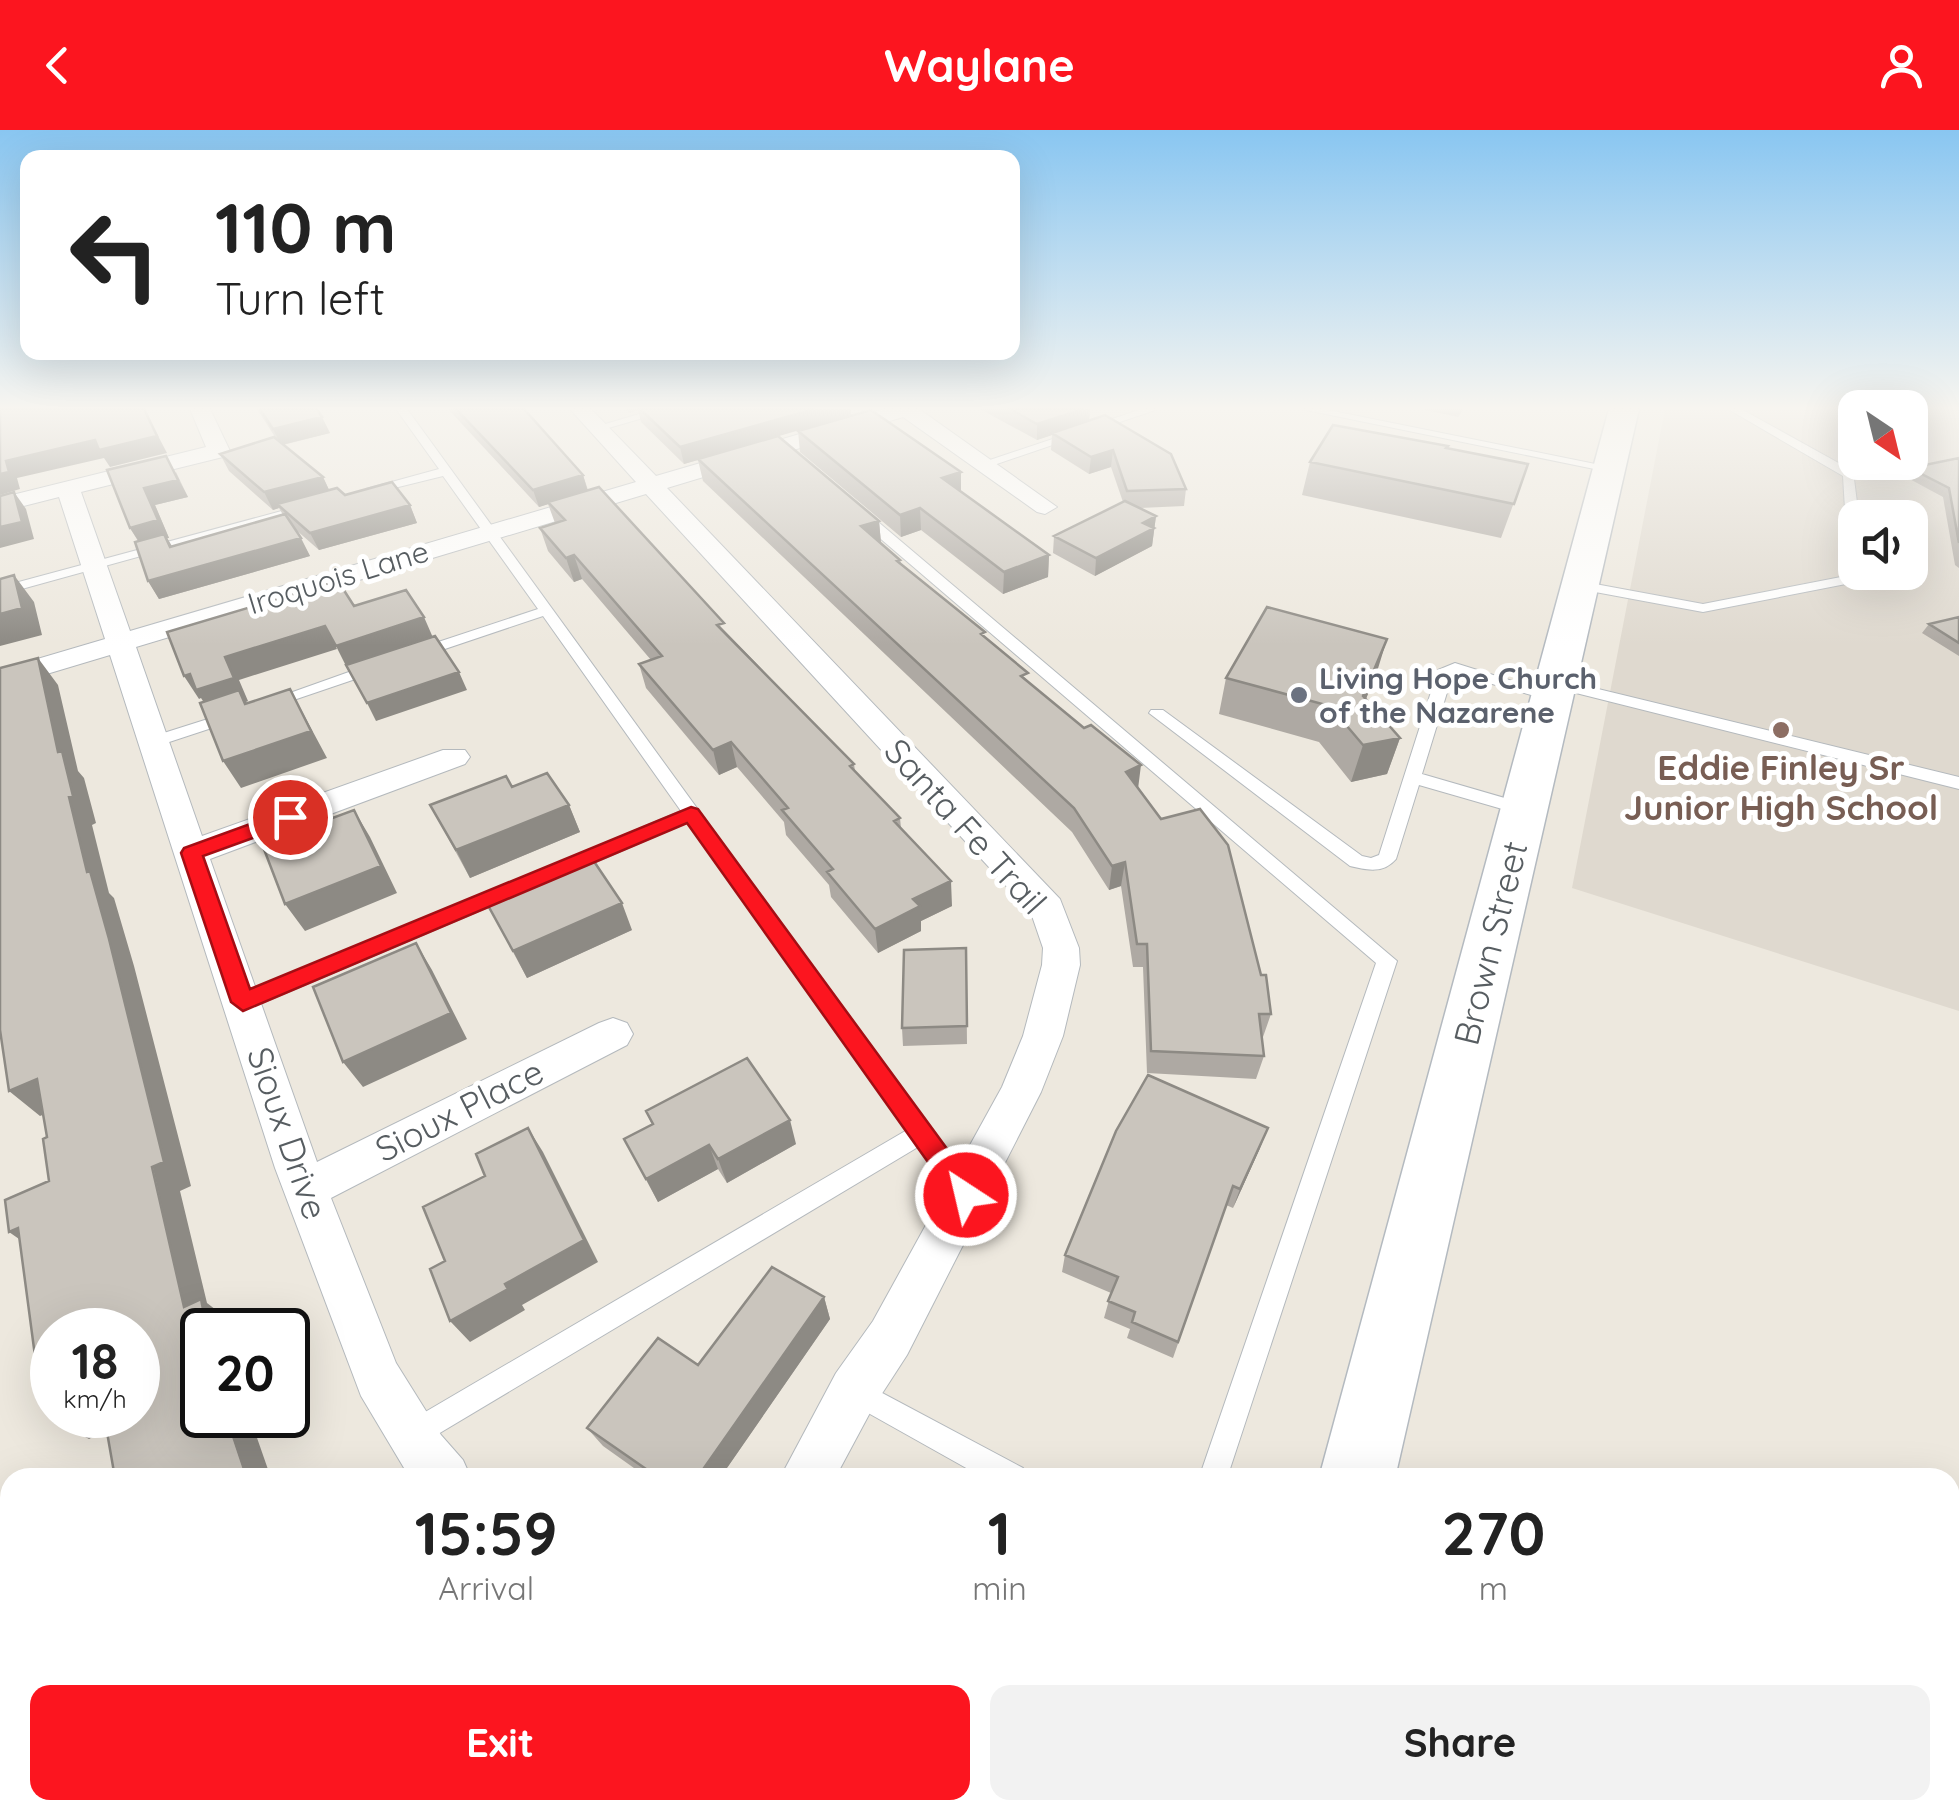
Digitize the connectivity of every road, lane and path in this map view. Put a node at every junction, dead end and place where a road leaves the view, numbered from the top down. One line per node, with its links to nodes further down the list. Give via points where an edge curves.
1 (68, 488): 10 (street); 14 (street, Sioux Drive)
2 (383, 488): 8 (lane)
3 (458, 488): 13 (lane)
4 (636, 488): 13 (street, Iroquois Lane)
5 (653, 488): 34 (street, Santa Fe Trail, via 1047,908 1062,948 1043,1036)
6 (1018, 488): 12 (street)
7 (1604, 488): 16 (main road, Brown Street)
8 (353, 496)
9 (840, 497): 40 (lane, via 1388,961)
10 (0, 505)
11 (316, 506): 14 (lane)
12 (1045, 507)
13 (488, 532): 18 (lane); 19 (street, Iroquois Lane)
14 (95, 566): 17 (lane); 19 (street, Sioux Drive)
15 (1838, 582): 16 (lane, via 1704,608)
16 (1579, 584): 21 (main road, Brown Street)
17 (0, 591)
18 (545, 611): 23 (lane); 28 (lane)
19 (120, 643): 20 (street, Iroquois Lane); 23 (street, Sioux Drive)
20 (0, 679)
21 (1551, 689): 25 (lane, via 1446,670); 26 (lane); 27 (main road, Brown Street)
22 (1157, 714): 25 (lane, via 1356,861 1372,865 1387,859)
23 (154, 742): 29 (street, Sioux Drive)
24 (454, 756): 29 (street)
25 (1412, 777): 27 (lane)
26 (1959, 783)
27 (1523, 808): 41 (main road, Brown Street)
28 (691, 814): 30 (lane); 32 (lane)
29 (191, 853): 30 (street, Sioux Drive)
30 (243, 1002): 33 (street, Sioux Drive)
31 (613, 1034): 33 (street, Sioux Place)
32 (922, 1133): 34 (lane); 36 (lane)
33 (306, 1189): 36 (street, Sioux Drive, via 378,1379)
34 (966, 1195): 35 (street, Santa Fe Trail)
35 (854, 1392): 38 (street, Santa Fe Trail); 39 (lane)
36 (413, 1435): 37 (street, Sioux Drive)
37 (437, 1468)
38 (812, 1468)
39 (995, 1468)
40 (1216, 1468)
41 (1359, 1468)

